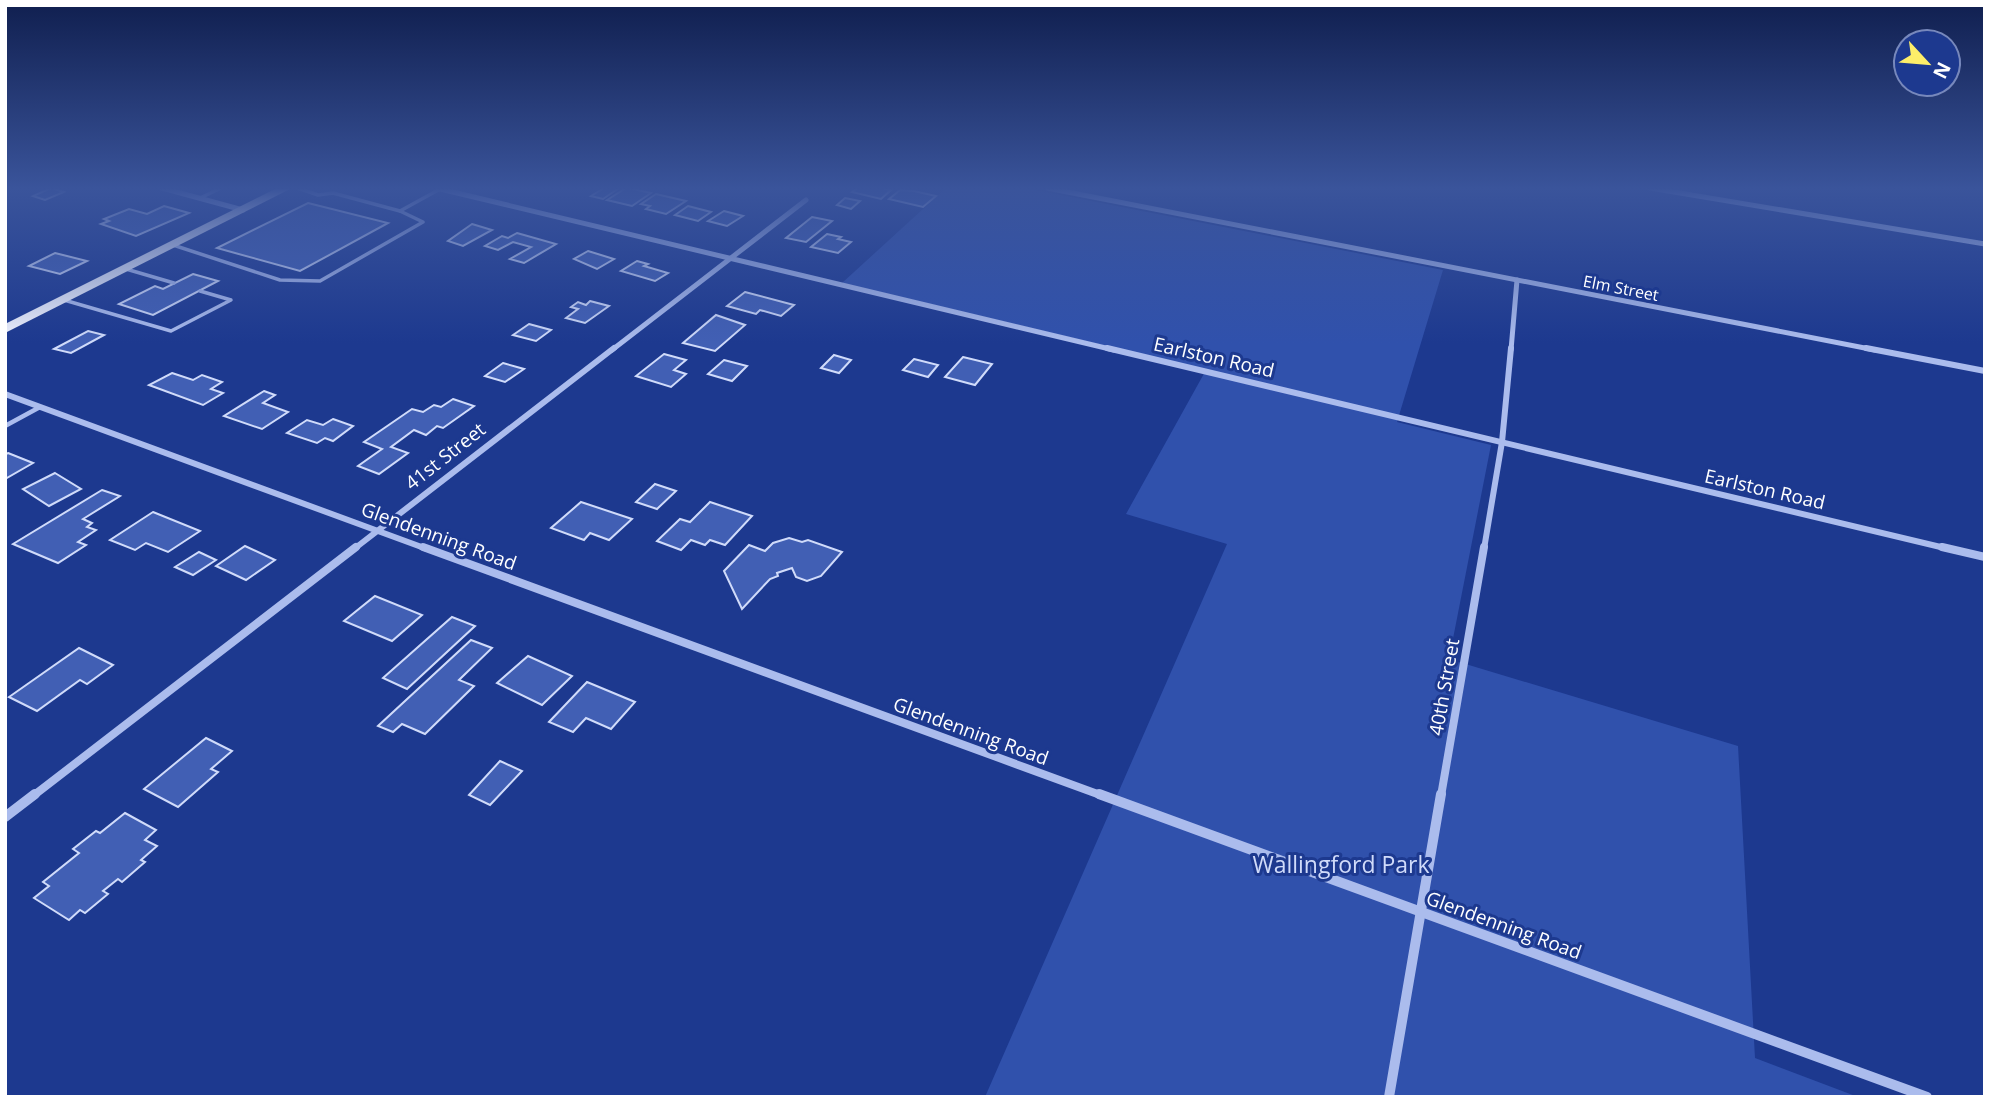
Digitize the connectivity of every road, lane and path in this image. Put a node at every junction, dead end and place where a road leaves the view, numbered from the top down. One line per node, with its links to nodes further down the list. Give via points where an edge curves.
1 (184, 239): 8 (main road)
2 (392, 239): 8 (lane, via 320,281 280,279)
3 (654, 239): 9 (street, Earlston Road)
4 (753, 239): 9 (street, 41st Street)
5 (1309, 239): 11 (street, Elm Street)
6 (1958, 239): 7 (street)
7 (1985, 244)
8 (173, 245): 10 (main road)
9 (729, 257): 20 (street, Earlston Road); 21 (street, 41st Street)
10 (126, 269): 12 (lane); 14 (main road)
11 (1517, 280): 16 (street, Elm Street); 20 (street, 40th Street)
12 (174, 283)
13 (200, 291): 14 (lane, via 231,300 170,331)
14 (64, 300): 15 (main road)
15 (5, 329)
16 (1985, 371)
17 (5, 394): 18 (street, Glendenning Road)
18 (40, 407): 19 (lane); 21 (street, Glendenning Road)
19 (5, 426)
20 (1502, 442): 22 (street, Earlston Road); 24 (street, 40th Street)
21 (376, 530): 23 (street, 41st Street); 24 (street, Glendenning Road)
22 (1985, 557)
23 (5, 817)
24 (1421, 912): 25 (street, 40th Street); 26 (street, Glendenning Road)
25 (1389, 1097)
26 (1927, 1097)

